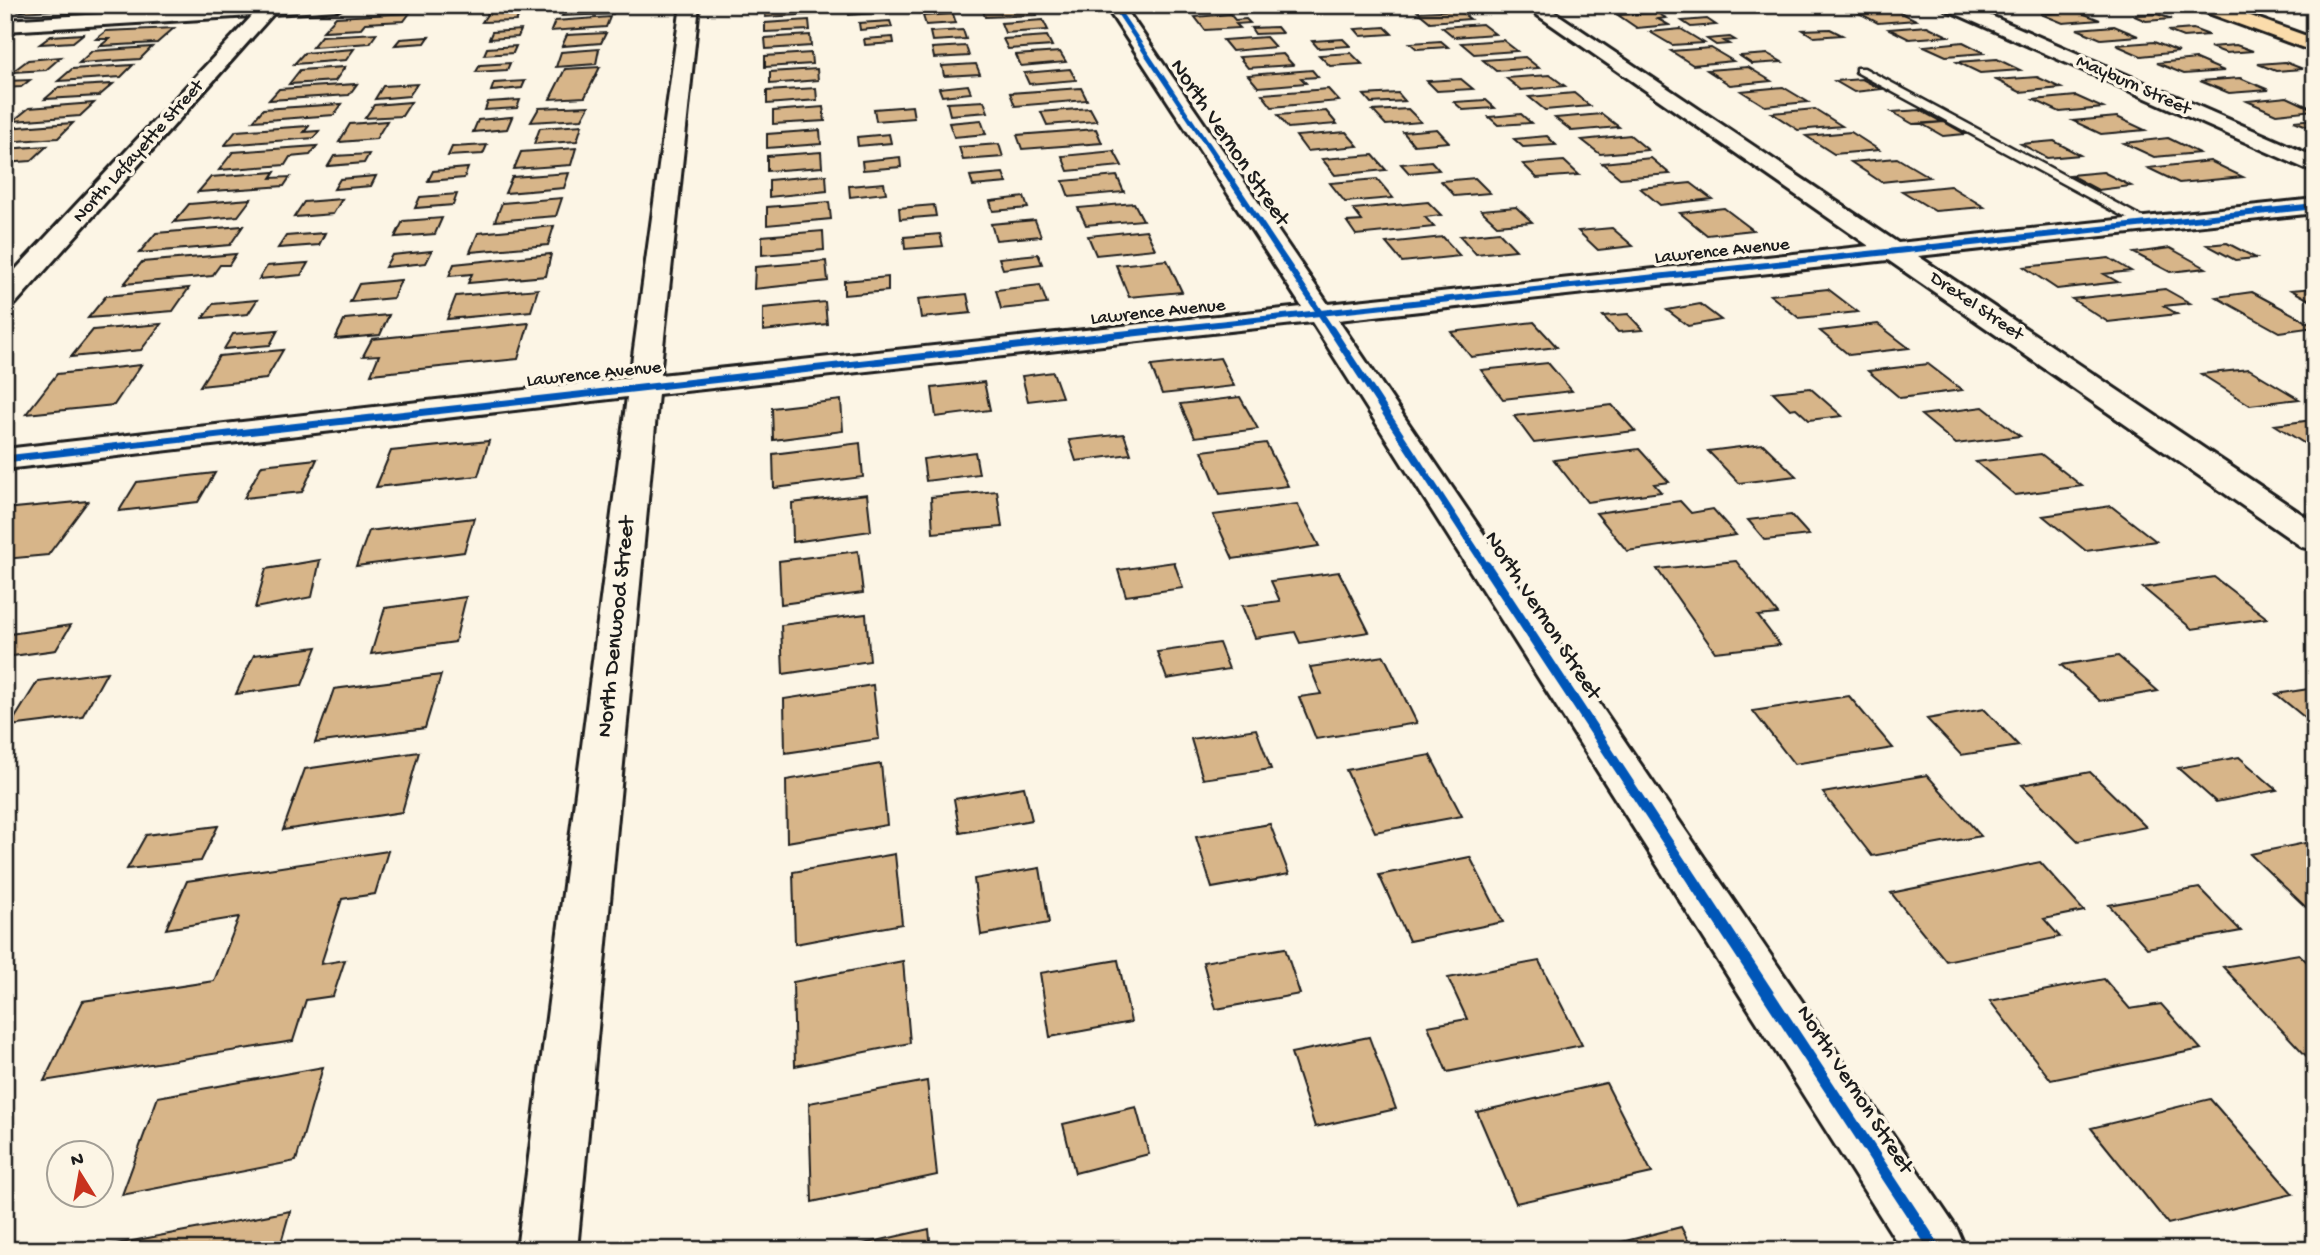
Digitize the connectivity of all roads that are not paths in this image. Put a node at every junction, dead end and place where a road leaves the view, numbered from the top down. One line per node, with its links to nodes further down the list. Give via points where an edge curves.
1 (338, 5): 7 (street)
2 (690, 5): 17 (street, North Denwood Street)
3 (1114, 5): 16 (street, North Vernon Street)
4 (1532, 5): 14 (street, Drexel Street)
5 (1951, 5): 11 (street, Mayburn Street)
6 (2203, 5): 9 (main road, via 2287,27)
7 (270, 7): 8 (street); 15 (street, North Lafayette Street)
8 (5, 26)
9 (2315, 46)
10 (1860, 70): 13 (lane)
11 (2315, 166)
12 (2315, 206): 13 (street, Lawrence Avenue)
13 (2146, 223): 14 (street, Lawrence Avenue)
14 (1893, 251): 16 (street, Lawrence Avenue); 19 (street, Drexel Street)
15 (5, 298)
16 (1320, 313): 17 (street, Lawrence Avenue); 21 (street, North Vernon Street)
17 (644, 386): 18 (street, Lawrence Avenue); 20 (street, North Denwood Street)
18 (5, 459)
19 (2315, 539)
20 (547, 1250)
21 (1936, 1250)

